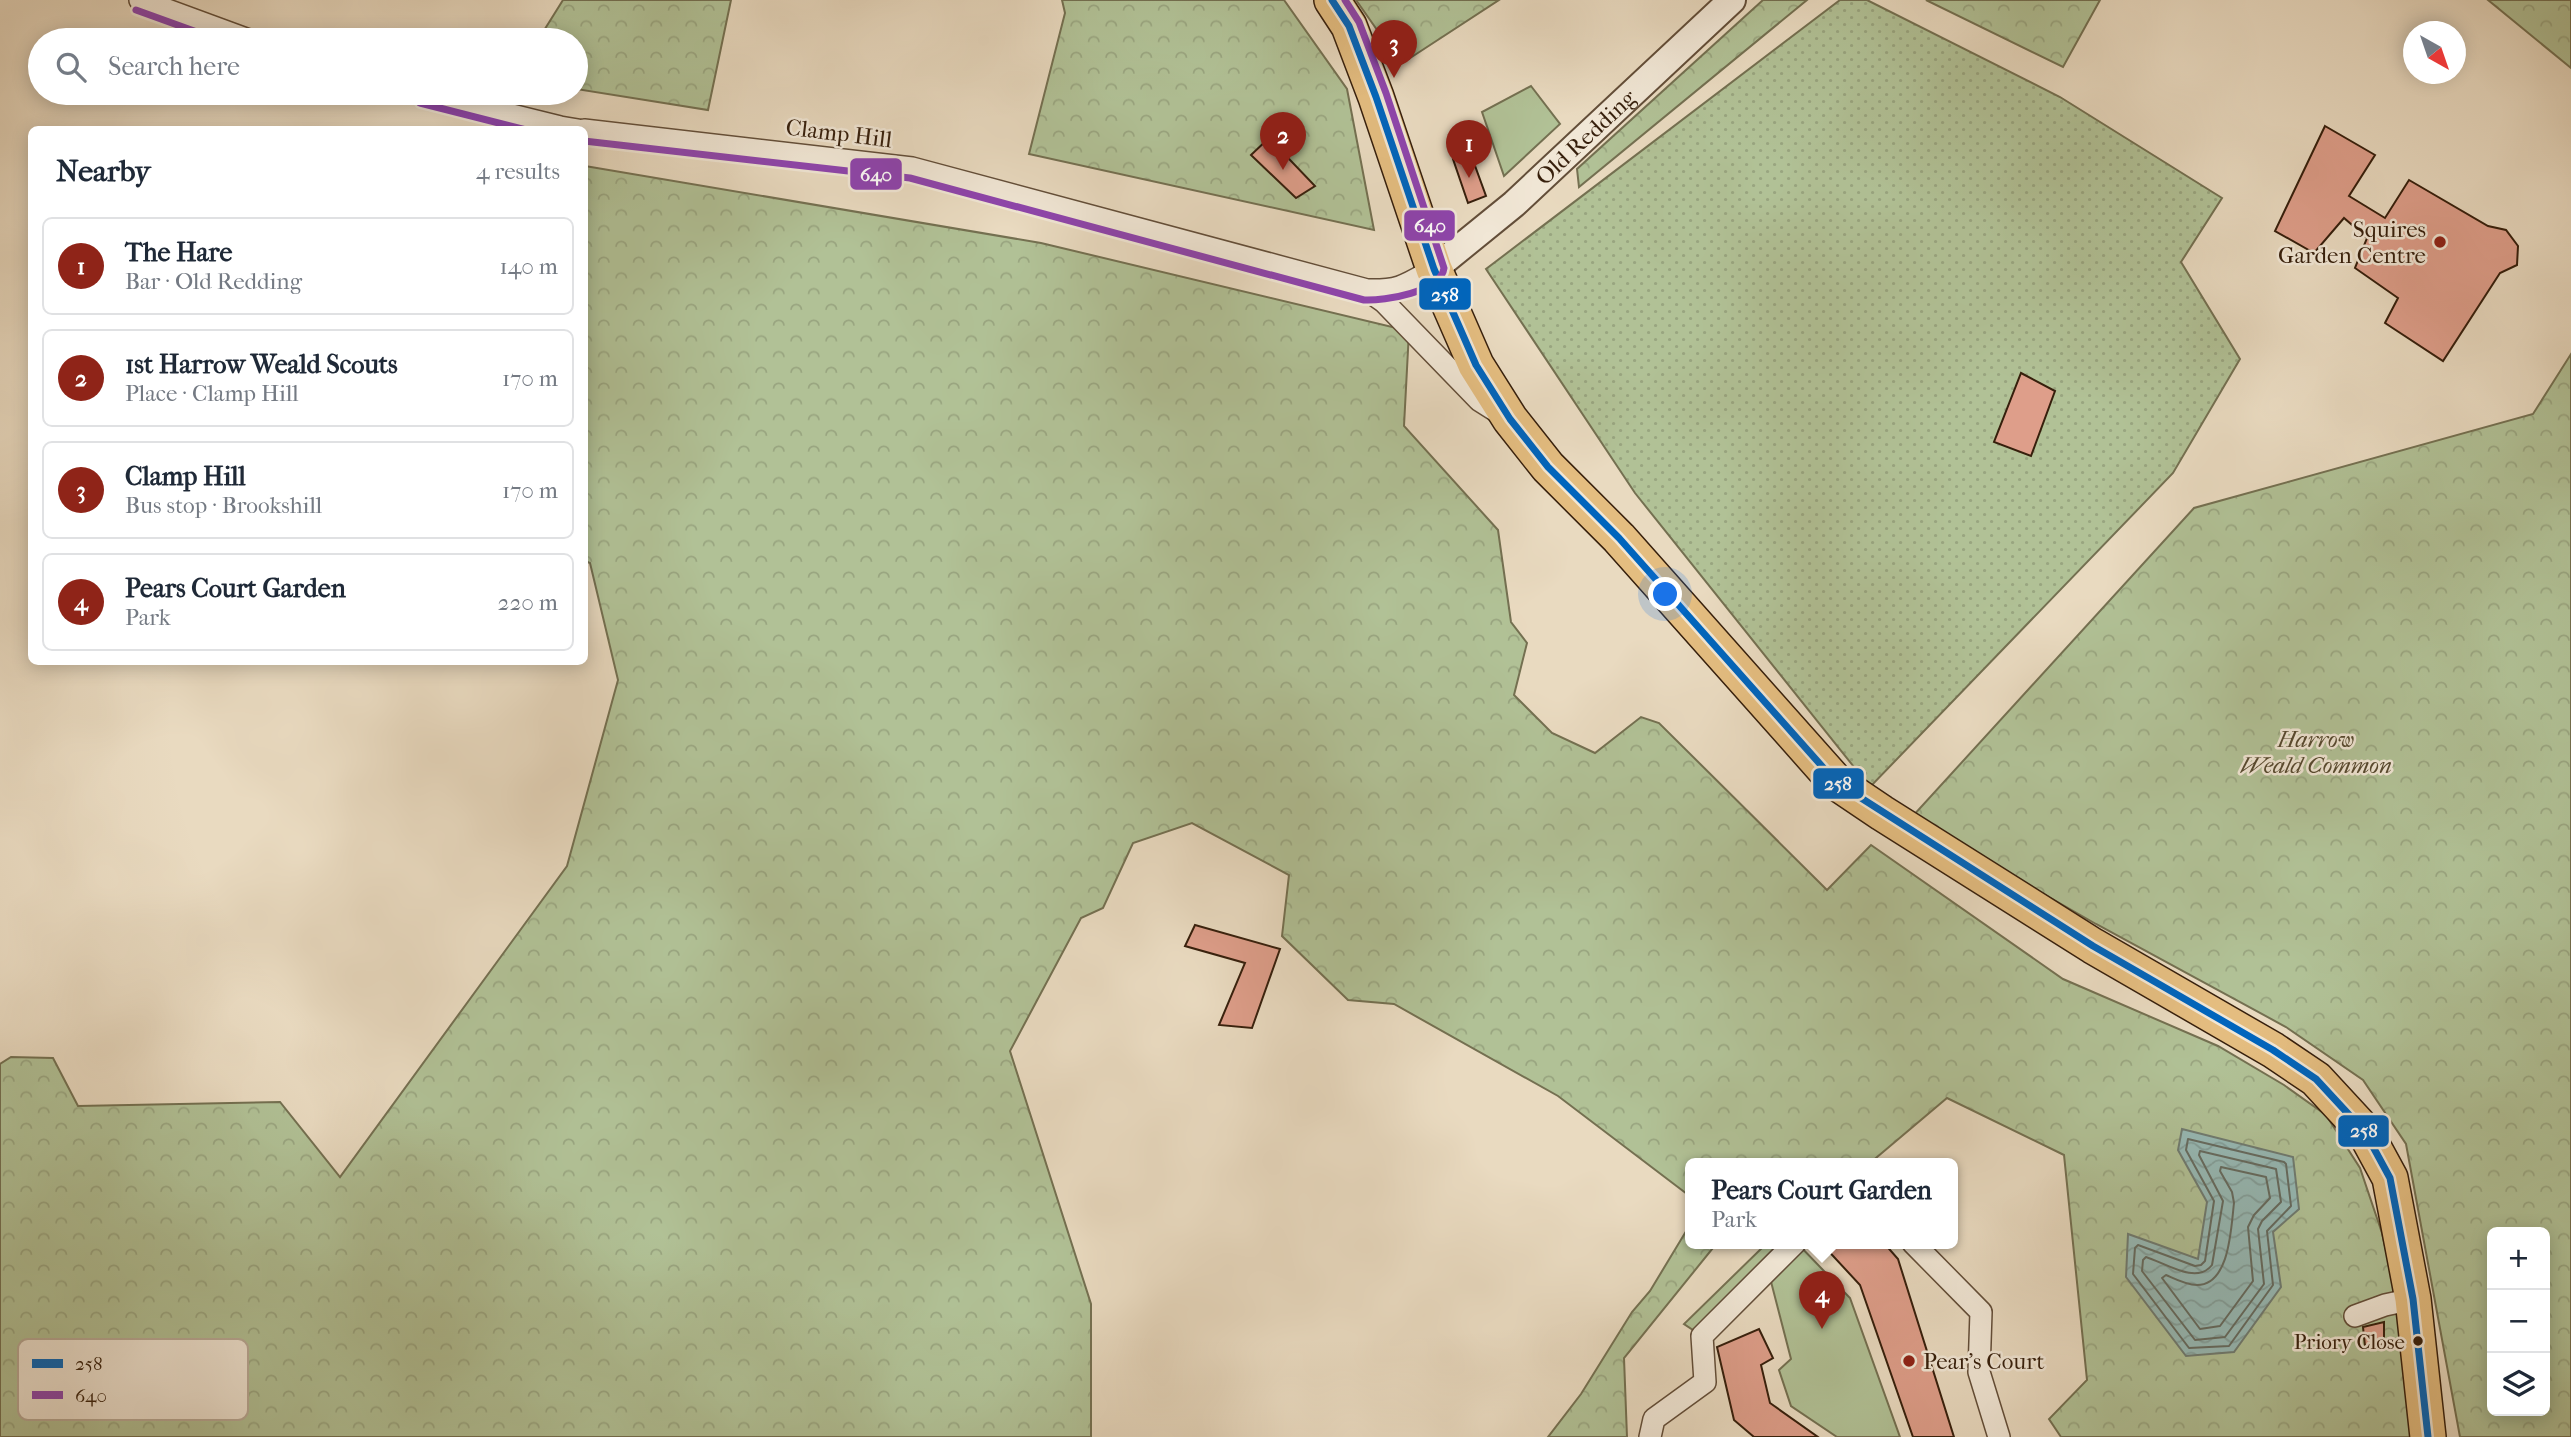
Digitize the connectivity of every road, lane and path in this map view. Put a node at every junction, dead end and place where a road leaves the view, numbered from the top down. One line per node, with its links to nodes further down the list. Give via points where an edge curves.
1 (140, 0): 4 (street)
2 (1332, 0): 8 (main road, via 1349,26 1376,97)
3 (1732, 0): 8 (street, Old Redding, via 1514,204)
4 (216, 28)
5 (471, 105): 6 (street)
6 (556, 126)
7 (588, 130): 9 (street, Clamp Hill, via 912,168)
8 (1434, 270): 9 (street, Clamp Hill, via 1390,291); 10 (main road, via 1476,365)
9 (1367, 290): 10 (street, Clamp Hill, via 1479,400)
10 (1510, 419): 13 (main road, via 1548,467 1619,538 1836,782 2093,946 2316,1079 2365,1132 2390,1178)
11 (1789, 1249): 15 (street, via 1702,1336 1705,1382 1654,1419)
12 (1919, 1249): 16 (street, via 1981,1312 1979,1372)
13 (2413, 1299): 14 (street); 17 (main road)
14 (2355, 1316)
15 (1650, 1437)
16 (1999, 1437)
17 (2428, 1437)

